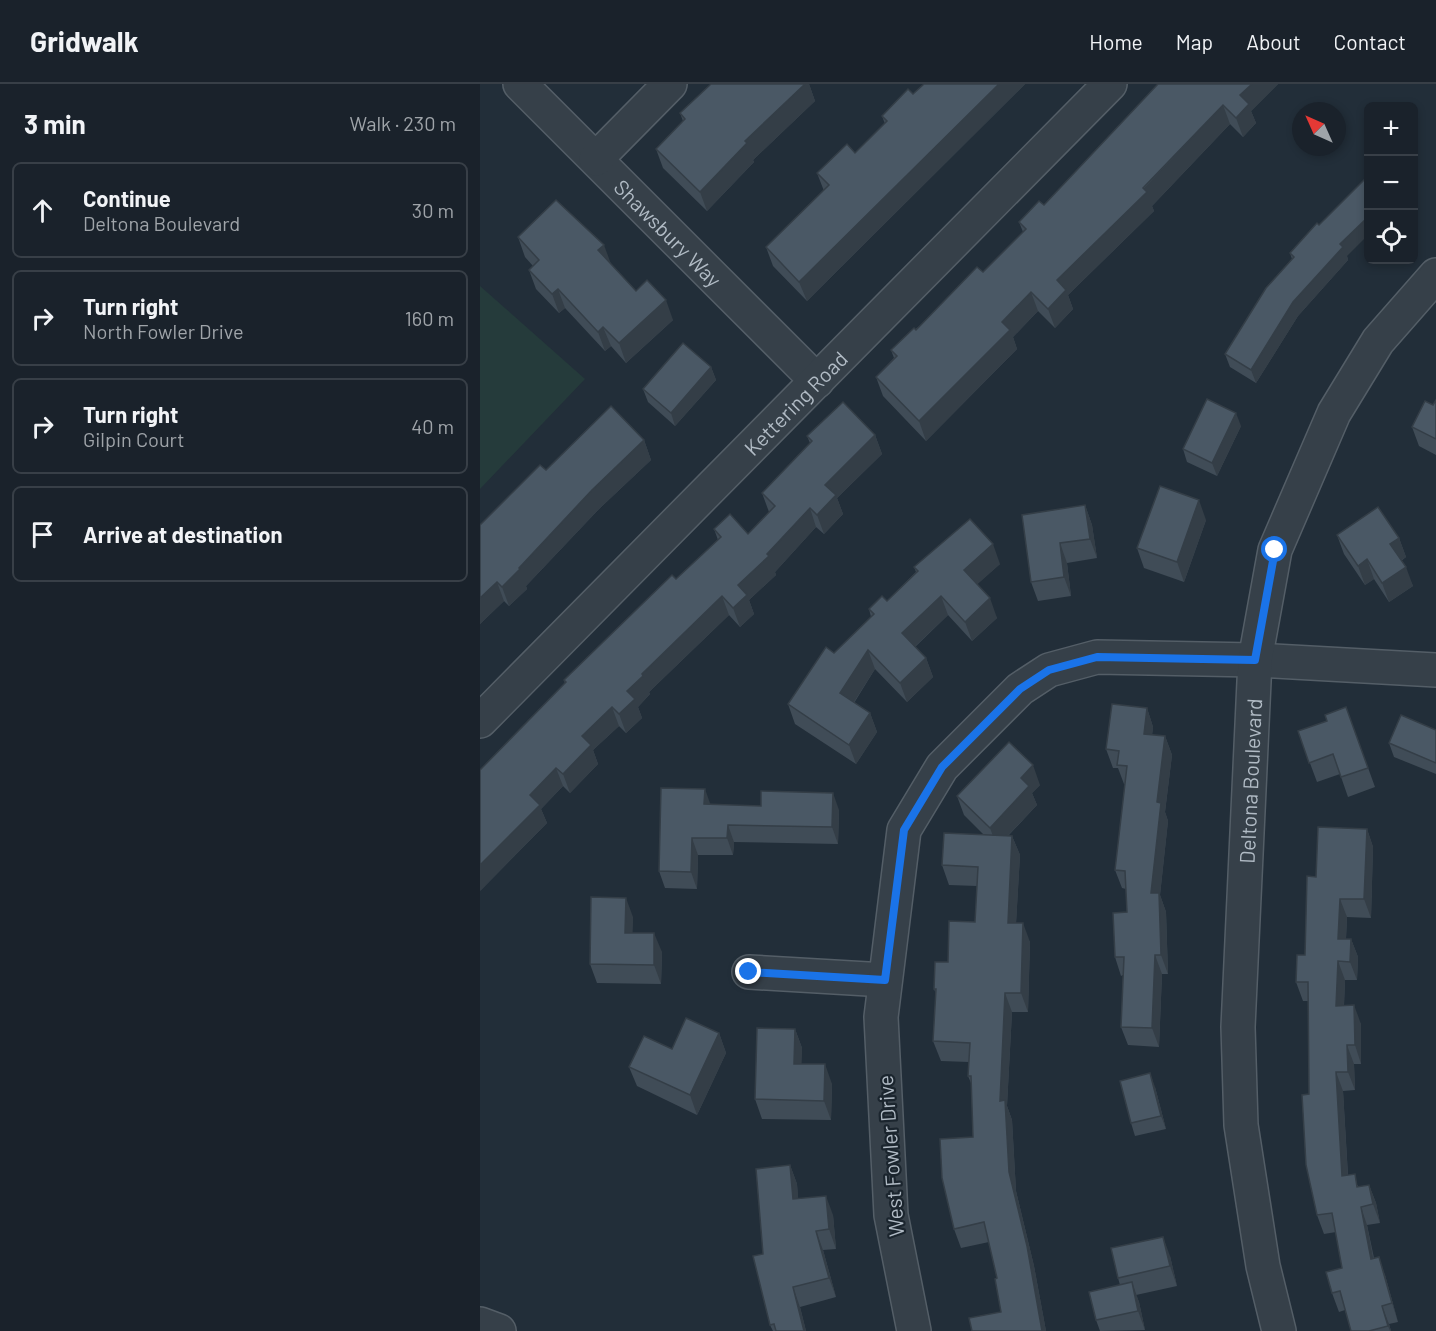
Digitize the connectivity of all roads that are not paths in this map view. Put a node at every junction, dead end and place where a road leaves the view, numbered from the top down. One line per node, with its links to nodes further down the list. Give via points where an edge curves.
1 (520, 84): 4 (street, Shawsbury Way)
2 (670, 84): 4 (street)
3 (1110, 84): 6 (street, Kettering Road)
4 (596, 159): 6 (street, Shawsbury Way)
5 (1436, 275): 7 (street, Deltona Boulevard, via 1378,341 1334,413 1275,550)
6 (817, 381): 9 (street, Kettering Road)
7 (1255, 660): 8 (street, West Fowler Drive); 11 (street, West Fowler Drive, via 1097,657 1049,670 1020,689 942,767 904,830); 15 (street, Deltona Boulevard, via 1238,1027 1241,1125 1263,1266)
8 (1436, 670)
9 (480, 721)
10 (749, 972): 11 (street)
11 (885, 980): 14 (street, West Fowler Drive, via 880,1017 891,1215)
12 (480, 1324): 13 (street)
13 (499, 1331)
14 (914, 1331)
15 (1279, 1331)

